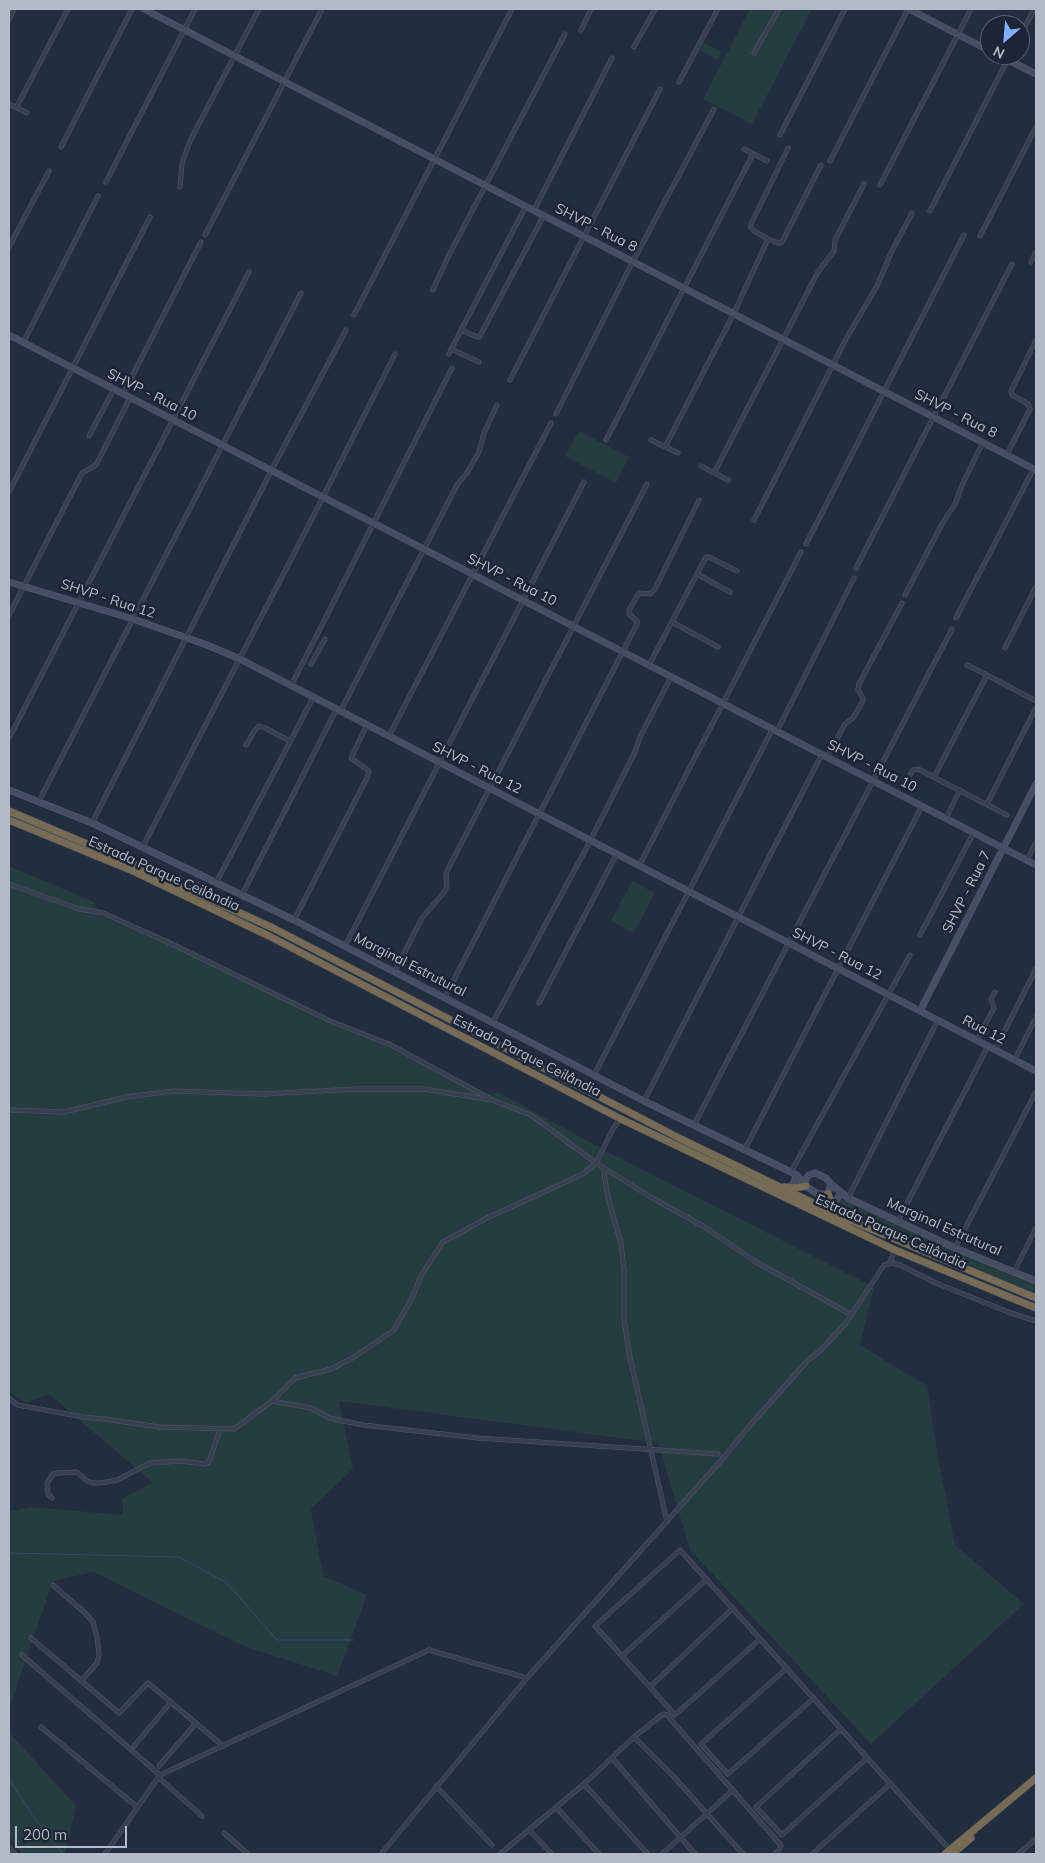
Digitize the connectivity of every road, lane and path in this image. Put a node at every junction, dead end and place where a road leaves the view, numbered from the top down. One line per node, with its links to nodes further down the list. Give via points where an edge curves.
1 (14, 9): 16 (street)
2 (68, 9): 33 (street)
3 (132, 9): 38 (street)
4 (144, 9): 17 (street, SHVP - Rua 8)
5 (195, 9): 17 (street)
6 (259, 9): 24 (street)
7 (322, 9): 29 (street)
8 (512, 9): 42 (street)
9 (591, 9): 18 (street)
10 (655, 9): 22 (street)
11 (718, 9): 30 (street)
12 (779, 9): 23 (street)
13 (845, 9): 37 (street)
14 (909, 9): 20 (street); 44 (street)
15 (971, 9): 20 (street)
16 (9, 20)
17 (183, 29): 24 (street, SHVP - Rua 8); 47 (street)
18 (581, 30)
19 (564, 34): 49 (street)
20 (958, 34): 21 (street); 50 (street)
21 (980, 46)
22 (634, 47)
23 (754, 53)
24 (235, 56): 29 (street, SHVP - Rua 8); 51 (street, via 184,155)
25 (612, 58): 54 (street)
26 (1005, 65): 55 (street)
27 (1022, 65): 28 (street)
28 (1036, 74)
29 (284, 81): 42 (street, SHVP - Rua 8); 59 (street)
30 (679, 82)
31 (660, 89): 61 (street)
32 (9, 104): 33 (street)
33 (16, 108): 35 (street)
34 (714, 109): 67 (street)
35 (26, 113)
36 (1036, 128): 62 (street)
37 (780, 136)
38 (61, 147)
39 (788, 148): 63 (street, via 750,226)
40 (744, 149): 41 (street)
41 (753, 154): 43 (street); 71 (street)
42 (434, 159): 49 (street, SHVP - Rua 8); 75 (street)
43 (767, 161)
44 (830, 161)
45 (821, 165): 63 (street, via 782,242)
46 (49, 172): 65 (street)
47 (106, 182)
48 (864, 184): 79 (street, via 835,240 834,251 818,272)
49 (485, 185): 53 (street, SHVP - Rua 8); 72 (street)
50 (880, 185)
51 (180, 187)
52 (98, 196): 81 (street)
53 (526, 206): 54 (street, SHVP - Rua 8); 77 (street)
54 (534, 210): 57 (street, SHVP - Rua 8)
55 (930, 211)
56 (912, 213): 86 (street, via 877,286)
57 (544, 215): 61 (street, SHVP - Rua 8); 77 (street, via 481,334 478,337)
58 (150, 217): 87 (street)
59 (204, 235)
60 (964, 235): 91 (street)
61 (584, 236): 67 (street, SHVP - Rua 8); 89 (street)
62 (980, 236)
63 (768, 239): 74 (street)
64 (201, 242): 92 (street)
65 (9, 247)
66 (1036, 252): 68 (street)
67 (634, 262): 71 (street, SHVP - Rua 8); 95 (street)
68 (1031, 262)
69 (1012, 264): 96 (street)
70 (248, 272): 97 (street)
71 (684, 288): 74 (street, SHVP - Rua 8); 100 (street)
72 (434, 290)
73 (301, 293): 103 (street)
74 (734, 313): 79 (street, SHVP - Rua 8); 104 (street)
75 (354, 315)
76 (346, 330): 109 (street)
77 (460, 330): 82 (street)
78 (9, 335): 81 (street, SHVP - Rua 10)
79 (784, 339): 86 (street, SHVP - Rua 8); 110 (street)
80 (1036, 340): 106 (street, via 1011,391 1030,409)
81 (23, 343): 87 (street, SHVP - Rua 10)
82 (451, 349): 84 (street); 85 (street)
83 (395, 354): 115 (street)
84 (449, 354)
85 (479, 362)
86 (833, 364): 91 (street, SHVP - Rua 8); 117 (street)
87 (73, 368): 90 (street, SHVP - Rua 10); 114 (street)
88 (452, 368): 118 (street)
89 (510, 380)
90 (114, 389): 92 (street, SHVP - Rua 10); 99 (street)
91 (883, 390): 96 (street, SHVP - Rua 8); 119 (street)
92 (123, 394): 93 (street, SHVP - Rua 10)
93 (130, 398): 97 (street, SHVP - Rua 10); 128 (street, via 96,465 82,473)
94 (497, 405): 120 (street, via 479,452 457,485)
95 (556, 414)
96 (933, 416): 102 (street, SHVP - Rua 8); 122 (street)
97 (172, 420): 103 (street, SHVP - Rua 10); 133 (street)
98 (551, 423): 125 (street)
99 (89, 436)
100 (606, 440)
101 (651, 440): 104 (street)
102 (983, 442): 106 (street, SHVP - Rua 8); 131 (street, via 955,504)
103 (223, 446): 109 (street, SHVP - Rua 10); 137 (street)
104 (665, 447): 105 (street)
105 (678, 453)
106 (1007, 454): 108 (street, SHVP - Rua 8)
107 (701, 466): 110 (street)
108 (1035, 469): 136 (street)
109 (271, 471): 115 (street, SHVP - Rua 10); 141 (street)
110 (714, 473): 111 (street)
111 (728, 480)
112 (584, 482): 132 (street)
113 (647, 484): 139 (street)
114 (9, 492)
115 (323, 498): 118 (street, SHVP - Rua 10); 146 (street)
116 (699, 500): 145 (street, via 655,589 650,594 639,593 628,610 637,622)
117 (754, 520)
118 (374, 523): 120 (street, SHVP - Rua 10); 142 (street)
119 (806, 544)
120 (423, 549): 125 (street, SHVP - Rua 10); 157 (street)
121 (802, 552): 155 (street)
122 (856, 568)
123 (737, 571): 124 (street, via 708,557)
124 (697, 574): 130 (street); 138 (street)
125 (473, 575): 132 (street, SHVP - Rua 10); 160 (street)
126 (854, 578): 159 (street)
127 (9, 582): 128 (street, SHVP - Rua 12)
128 (24, 586): 133 (street, SHVP - Rua 12); 135 (street)
129 (1036, 586): 144 (street)
130 (730, 592)
131 (905, 595)
132 (523, 600): 139 (street, SHVP - Rua 10); 165 (street)
133 (79, 603): 137 (street, SHVP - Rua 12); 161 (street)
134 (902, 604): 164 (street, via 859,684 863,701)
135 (9, 615)
136 (956, 618)
137 (133, 619): 141 (street, SHVP - Rua 12); 173 (street)
138 (672, 622): 143 (street); 148 (street)
139 (573, 626): 145 (street, SHVP - Rua 10); 170 (street)
140 (952, 629): 167 (street)
141 (187, 638): 146 (street, SHVP - Rua 12); 181 (street)
142 (315, 640): 147 (street, via 323,642); 152 (street)
143 (718, 647)
144 (1005, 648)
145 (622, 652): 148 (street, SHVP - Rua 10); 177 (street)
146 (240, 659): 152 (street, SHVP - Rua 12); 185 (street)
147 (311, 664)
148 (649, 665): 151 (street, SHVP - Rua 10)
149 (967, 665): 150 (street)
150 (987, 675): 154 (street); 166 (street)
151 (671, 676): 155 (street, SHVP - Rua 10); 183 (street)
152 (291, 686): 153 (street, SHVP - Rua 12)
153 (313, 698): 157 (street, SHVP - Rua 12); 162 (street)
154 (1036, 701)
155 (723, 703): 159 (street, SHVP - Rua 10); 190 (street)
156 (1036, 708): 174 (street)
157 (338, 711): 158 (street, SHVP - Rua 12); 194 (street)
158 (367, 725): 160 (street, SHVP - Rua 12); 196 (street, via 351,758 369,771 367,778)
159 (775, 730): 164 (street, SHVP - Rua 10); 193 (street)
160 (389, 737): 165 (street, SHVP - Rua 12)
161 (9, 738)
162 (290, 741): 163 (street, via 259,726); 191 (street)
163 (246, 745)
164 (825, 755): 167 (street, SHVP - Rua 10); 195 (street)
165 (440, 763): 170 (street, SHVP - Rua 12); 199 (street)
166 (934, 777): 168 (street, via 915,769); 172 (street)
167 (872, 780): 175 (street, SHVP - Rua 10); 198 (street)
168 (907, 780)
169 (1036, 784): 186 (street, SHVP - Rua 7)
170 (489, 788): 177 (street, SHVP - Rua 12); 203 (street, via 448,869 445,891 422,918)
171 (9, 790): 173 (street, Marginal Estrutural)
172 (960, 790): 174 (street); 179 (street)
173 (39, 801): 181 (street, Marginal Estrutural)
174 (987, 804): 178 (street)
175 (922, 806): 179 (street, SHVP - Rua 10); 202 (street)
176 (9, 811): 231 (highway, Estrada Parque Ceilândia, via 113,854 273,928)
177 (539, 814): 183 (street, SHVP - Rua 12); 206 (street)
178 (1007, 815)
179 (946, 818): 182 (street, SHVP - Rua 10)
180 (9, 820): 222 (highway, Estrada Parque Ceilândia, via 133,871 269,936)
181 (92, 823): 185 (street, Marginal Estrutural)
182 (974, 832): 186 (street, SHVP - Rua 10); 197 (street)
183 (590, 841): 187 (street, SHVP - Rua 12); 211 (street)
184 (1036, 842): 188 (street)
185 (142, 848): 191 (street, Marginal Estrutural)
186 (1003, 848): 188 (street, SHVP - Rua 10); 208 (street, SHVP - Rua 7)
187 (616, 855): 190 (street, SHVP - Rua 12); 207 (street)
188 (1027, 860): 189 (street, SHVP - Rua 10)
189 (1036, 865)
190 (639, 866): 193 (street, SHVP - Rua 12)
191 (216, 883): 194 (street, Marginal Estrutural)
192 (9, 884): 219 (street, via 79,910 103,913 164,940 330,1021 389,1044)
193 (689, 892): 195 (street, SHVP - Rua 12); 217 (street)
194 (242, 895): 196 (street, Marginal Estrutural)
195 (739, 918): 198 (street, SHVP - Rua 12); 220 (street)
196 (294, 920): 199 (street, Marginal Estrutural)
197 (920, 935)
198 (788, 943): 202 (street, SHVP - Rua 12); 223 (street)
199 (345, 946): 203 (street, Marginal Estrutural)
200 (910, 955): 205 (street)
201 (1036, 968): 214 (street)
202 (839, 970): 205 (street, SHVP - Rua 12); 224 (street)
203 (395, 971): 206 (street, Marginal Estrutural)
204 (995, 992): 212 (street, via 992,999 994,1008)
205 (889, 995): 208 (street, SHVP - Rua 12); 227 (street)
206 (445, 997): 211 (street, Marginal Estrutural)
207 (539, 1003)
208 (920, 1011): 210 (street, Rua 12)
209 (1036, 1017): 215 (street)
210 (938, 1020): 212 (street, Rua 12); 234 (street)
211 (493, 1022): 217 (street, Marginal Estrutural)
212 (977, 1040): 213 (street, Rua 12)
213 (988, 1046): 214 (street, Rua 12); 236 (street)
214 (995, 1050): 215 (street, Rua 12)
215 (1015, 1059): 216 (street, Rua 12)
216 (1036, 1071)
217 (594, 1075): 220 (street, Marginal Estrutural)
218 (1036, 1092): 238 (street)
219 (492, 1100): 221 (street, via 424,1089 263,1094 173,1091 126,1097 64,1112); 225 (street, via 531,1116)
220 (644, 1101): 223 (street, Marginal Estrutural)
221 (9, 1110)
222 (621, 1119): 225 (street); 239 (highway, Estrada Parque Ceilândia)
223 (694, 1125): 224 (street, Marginal Estrutural)
224 (745, 1149): 227 (street, Marginal Estrutural)
225 (596, 1163): 226 (street); 248 (street, via 584,1174 487,1218 443,1242 421,1276 394,1330 331,1369 294,1378)
226 (603, 1167): 245 (street, via 703,1226 756,1262); 250 (street, via 621,1243 624,1319)
227 (794, 1174): 228 (street, Marginal Estrutural); 230 (street, Marginal Estrutural); 232 (street, via 793,1184)
228 (809, 1175): 229 (street, via 819,1174); 230 (street)
229 (831, 1184): 233 (street); 234 (street, Marginal Estrutural)
230 (805, 1185): 232 (highway); 233 (street, via 818,1194)
231 (777, 1186): 232 (highway); 235 (highway, Estrada Parque Ceilândia)
232 (787, 1188)
233 (829, 1193): 234 (street, Marginal Estrutural); 235 (highway)
234 (844, 1196): 235 (street, via 835,1201); 236 (street, Marginal Estrutural)
235 (839, 1214): 243 (highway, Estrada Parque Ceilândia)
236 (898, 1221): 238 (street, Marginal Estrutural)
237 (1036, 1228): 241 (street)
238 (955, 1248): 241 (street, Marginal Estrutural)
239 (895, 1250): 240 (street); 244 (highway, Estrada Parque Ceilândia)
240 (889, 1264): 245 (street, via 884,1266); 246 (street, via 909,1269)
241 (1014, 1272): 242 (street, Marginal Estrutural)
242 (1036, 1281)
243 (1036, 1298)
244 (1036, 1308)
245 (852, 1315): 253 (street, via 808,1360)
246 (1036, 1321)
247 (9, 1398): 249 (street, via 18,1405 83,1417 159,1427)
248 (272, 1401): 249 (street, via 234,1429); 250 (street, via 311,1408 329,1418 363,1425 478,1438)
249 (220, 1429): 252 (street, via 209,1462 150,1463 117,1480 93,1484 76,1472 57,1473 47,1483 48,1494)
250 (650, 1450): 251 (street); 253 (street)
251 (718, 1454)
252 (52, 1498)
253 (667, 1522): 262 (street)
254 (707, 1579): 256 (street); 260 (street); 260 (street, via 680,1550 595,1626)
255 (53, 1585): 263 (street, via 93,1622 100,1655)
256 (733, 1608): 258 (street); 264 (street)
257 (31, 1638): 263 (street)
258 (760, 1639): 261 (street); 264 (street, via 675,1715)
259 (22, 1655): 276 (street)
260 (622, 1656): 264 (street)
261 (787, 1668): 265 (street); 265 (street, via 701,1744 716,1761 728,1774)
262 (527, 1678): 272 (street, via 429,1650); 281 (street)
263 (81, 1681): 266 (street, via 119,1713 148,1683)
264 (650, 1687)
265 (814, 1698): 269 (street)
266 (171, 1702): 267 (street); 271 (street)
267 (196, 1723): 272 (street); 275 (street)
268 (41, 1727): 283 (street)
269 (841, 1729): 274 (street); 274 (street, via 756,1807 782,1836)
270 (634, 1737): 273 (street); 282 (street, via 660,1715 666,1715); 285 (street)
271 (134, 1746)
272 (223, 1746): 276 (street)
273 (612, 1758): 278 (street); 289 (street)
274 (867, 1758): 279 (street)
275 (159, 1766)
276 (159, 1776): 283 (street); 286 (street)
277 (1036, 1778): 293 (highway)
278 (584, 1784): 284 (street); 301 (street)
279 (890, 1784): 293 (street); 306 (street)
280 (1036, 1784): 293 (highway)
281 (436, 1786): 291 (street); 297 (street)
282 (733, 1790): 285 (street); 305 (street, via 781,1846)
283 (137, 1807): 295 (street)
284 (556, 1807): 287 (street); 300 (street)
285 (707, 1814): 289 (street); 304 (street)
286 (202, 1816)
287 (530, 1830): 298 (street); 299 (street)
288 (224, 1833): 296 (street)
289 (680, 1838): 302 (street); 303 (street)
290 (1036, 1839): 307 (street)
291 (492, 1845)
292 (9, 1847): 294 (street)
293 (949, 1853)
294 (14, 1854)
295 (105, 1854)
296 (248, 1854)
297 (381, 1854)
298 (500, 1854)
299 (552, 1854)
300 (599, 1854)
301 (648, 1854)
302 (662, 1854)
303 (695, 1854)
304 (743, 1854)
305 (775, 1854)
306 (812, 1854)
307 (1018, 1854)

